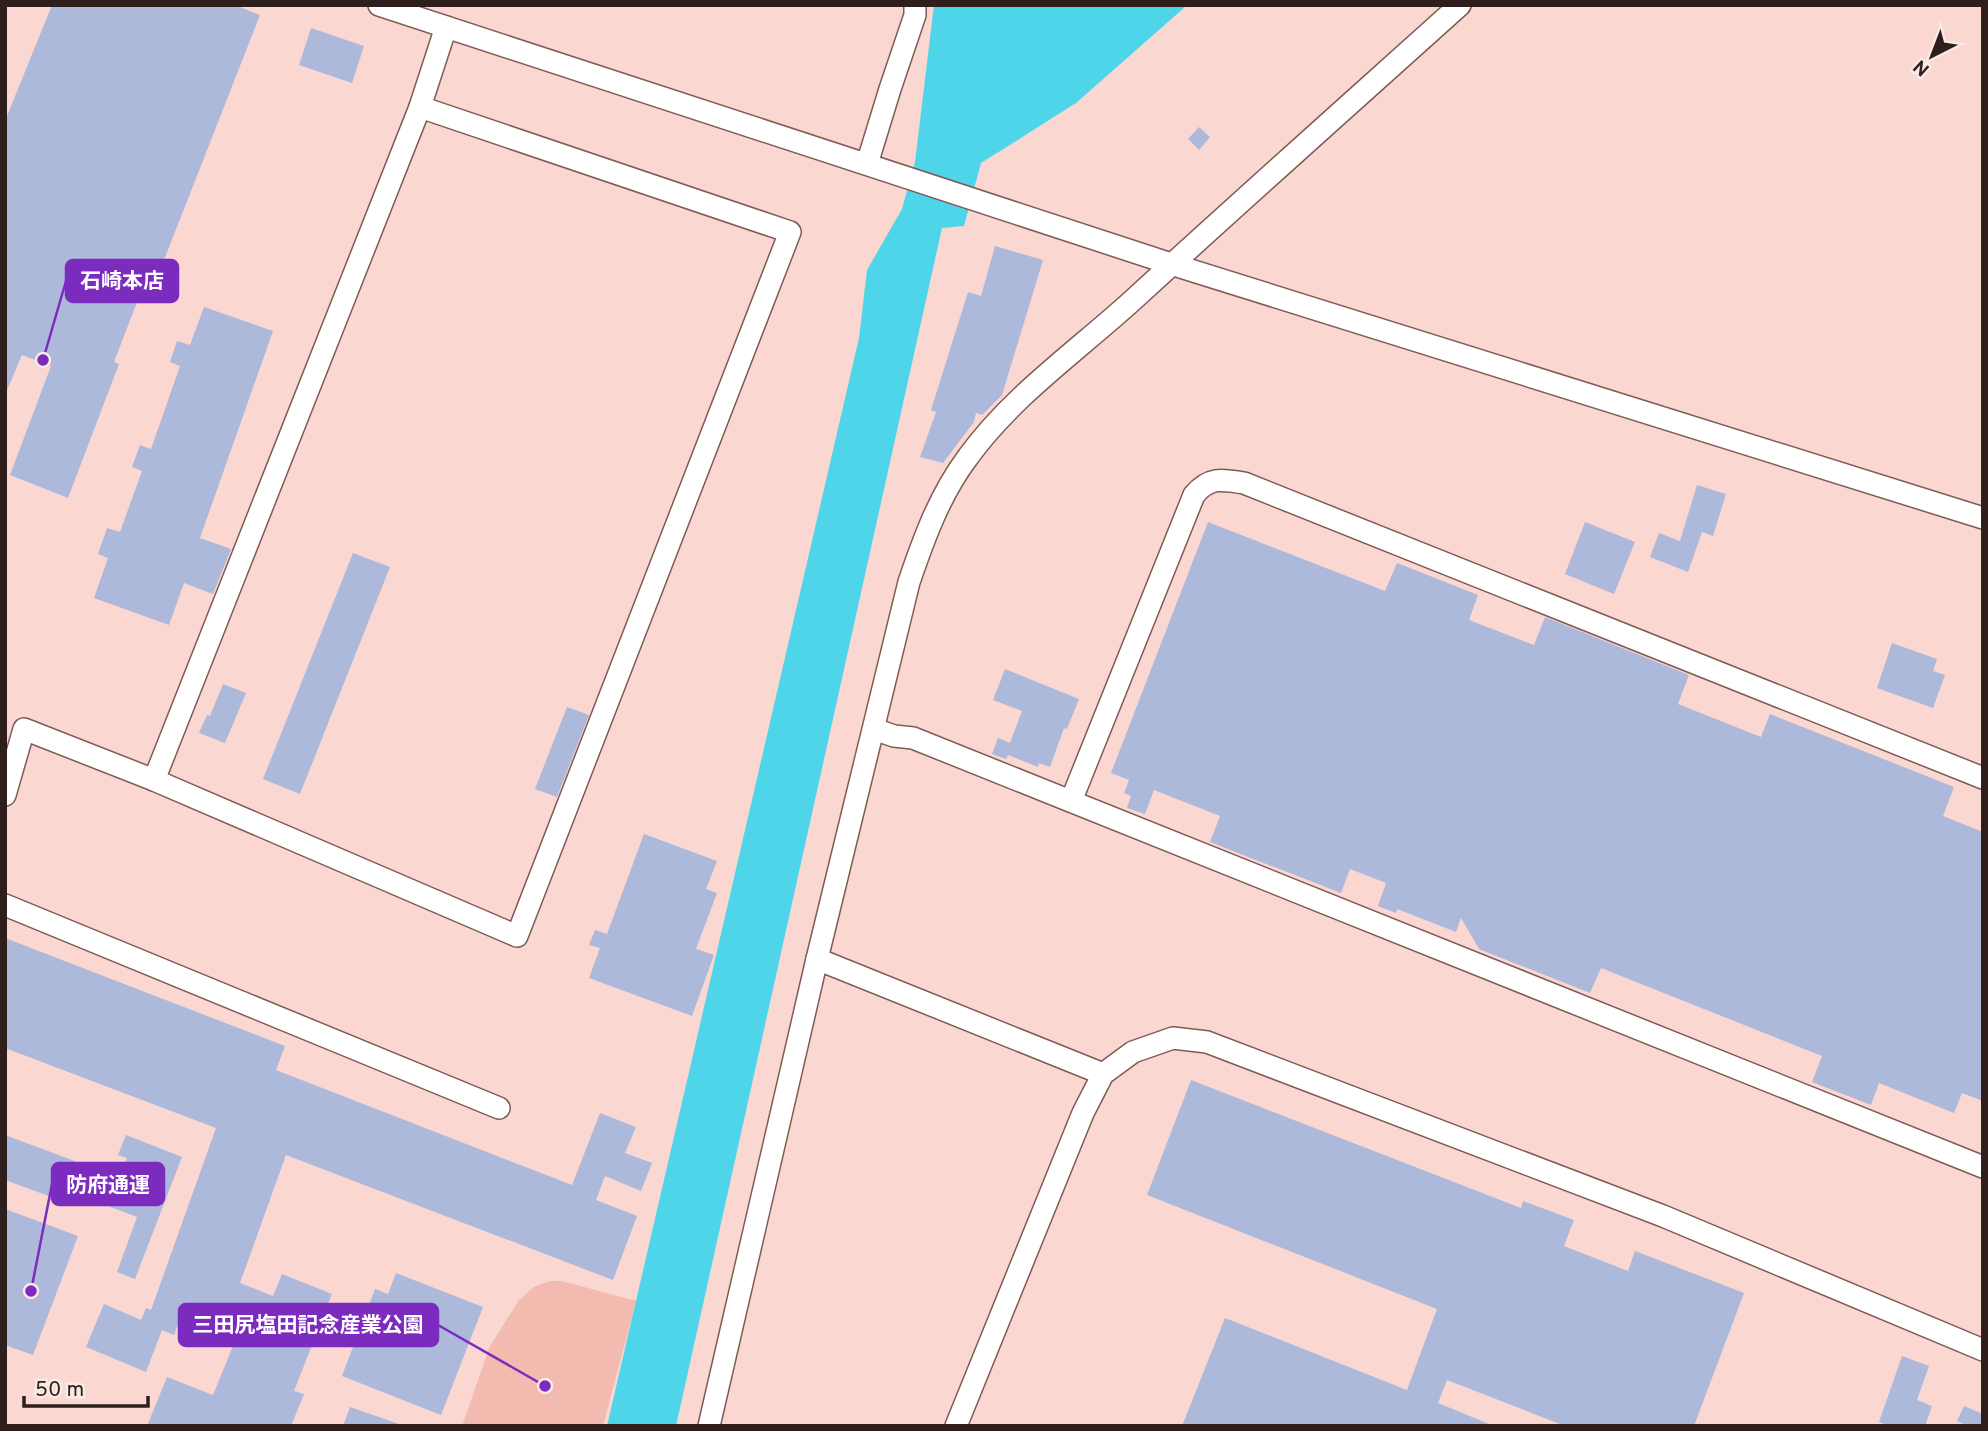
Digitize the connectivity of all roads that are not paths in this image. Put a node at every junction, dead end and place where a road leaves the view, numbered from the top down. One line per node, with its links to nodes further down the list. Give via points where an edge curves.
1 (379, 5): 4 (street)
2 (915, 5): 6 (street)
3 (1460, 5): 7 (street)
4 (446, 27): 5 (street); 6 (street)
5 (420, 107): 11 (street); 11 (street, via 790,232 517,936)
6 (867, 164): 7 (street)
7 (1171, 264): 8 (street); 9 (street, via 1035,386 967,458 923,539)
8 (1983, 518)
9 (874, 729): 13 (street, via 913,738); 15 (street)
10 (1983, 778): 13 (street, via 1244,483 1226,480 1210,481 1194,495)
11 (154, 780): 12 (street, via 23,729)
12 (5, 795)
13 (1072, 801): 18 (street)
14 (5, 905): 17 (street)
15 (817, 959): 16 (street); 20 (street)
16 (1103, 1074): 19 (street, via 1133,1052 1173,1038 1207,1042 1663,1216); 21 (street)
17 (499, 1108)
18 (1983, 1167)
19 (1983, 1350)
20 (709, 1426)
21 (956, 1426)

